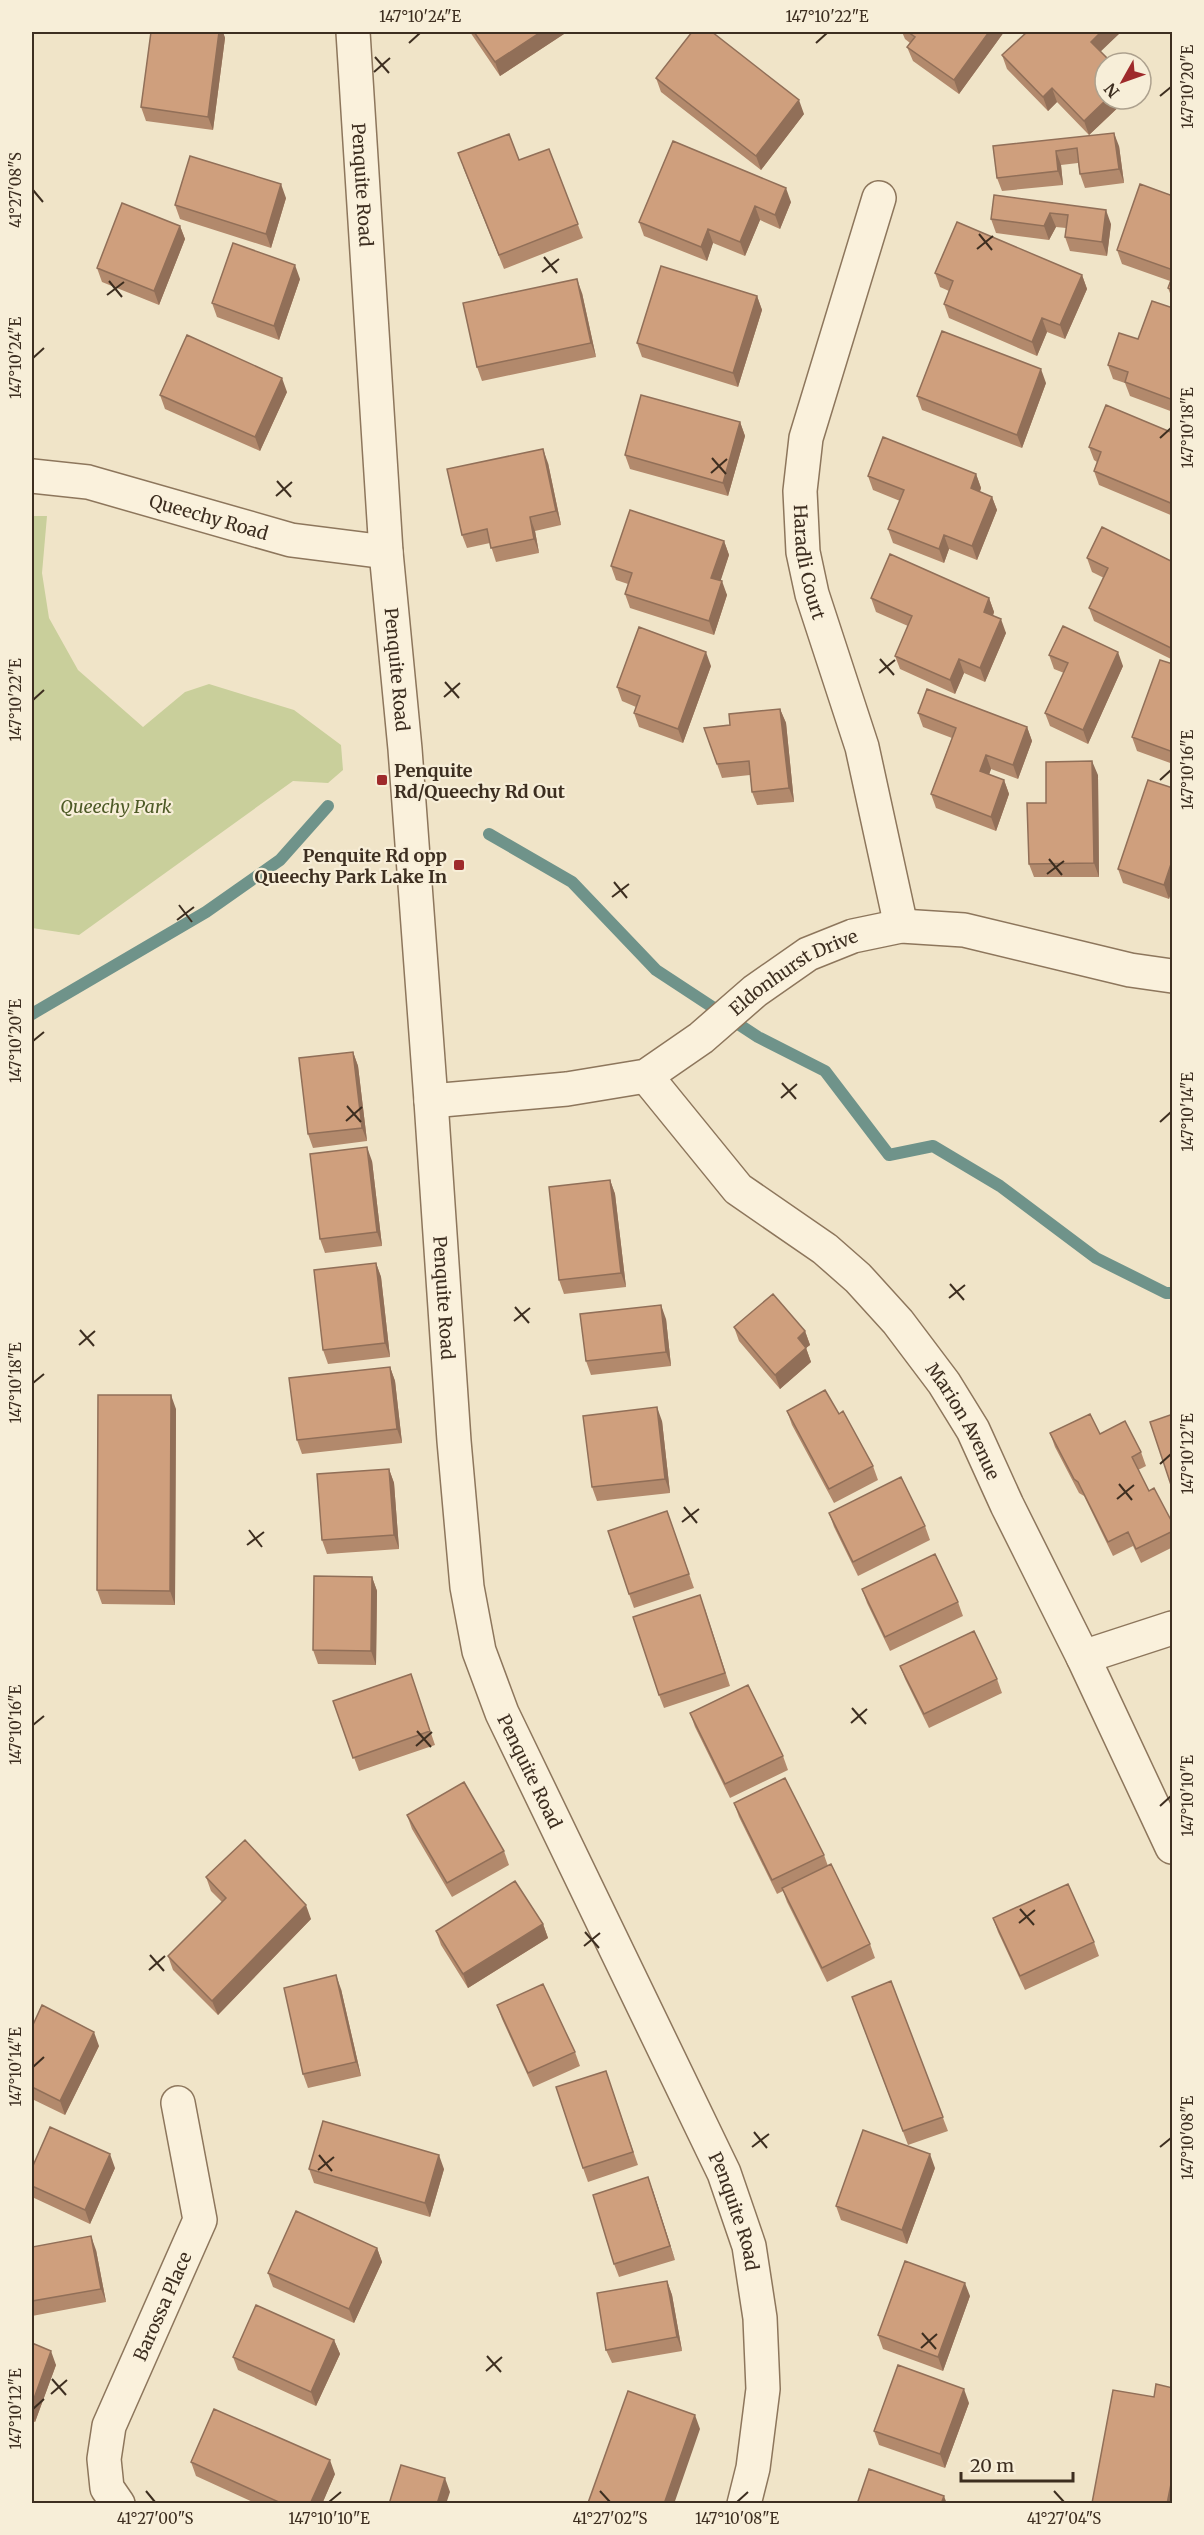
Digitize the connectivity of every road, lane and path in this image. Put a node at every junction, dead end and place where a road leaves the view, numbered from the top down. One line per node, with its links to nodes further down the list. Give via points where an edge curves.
1 (353, 32): 4 (street, Penquite Road)
2 (879, 198): 5 (street, Haradli Court, via 806,438 800,491 803,552 812,594 862,747)
3 (32, 476): 4 (street, Queechy Road, via 88,482 291,540)
4 (386, 552): 8 (street, Penquite Road)
5 (901, 926): 6 (street, Eldonhurst Drive, via 964,930 1130,970); 7 (street, Eldonhurst Drive, via 853,936 808,954)
6 (1173, 976)
7 (646, 1076): 8 (street, Eldonhurst Drive, via 567,1089); 10 (street, Marion Avenue, via 738,1189 825,1249 858,1278 905,1331 973,1430 1006,1505)
8 (432, 1101): 14 (street, Penquite Road, via 466,1587 479,1651 502,1713 724,2173 749,2246 760,2318 763,2389 753,2468)
9 (1173, 1628): 10 (street)
10 (1083, 1657): 11 (street, Marion Avenue)
11 (1173, 1846)
12 (178, 2103): 13 (street, Barossa Place, via 200,2220 110,2426 104,2459 107,2488)
13 (118, 2504)
14 (744, 2504)

